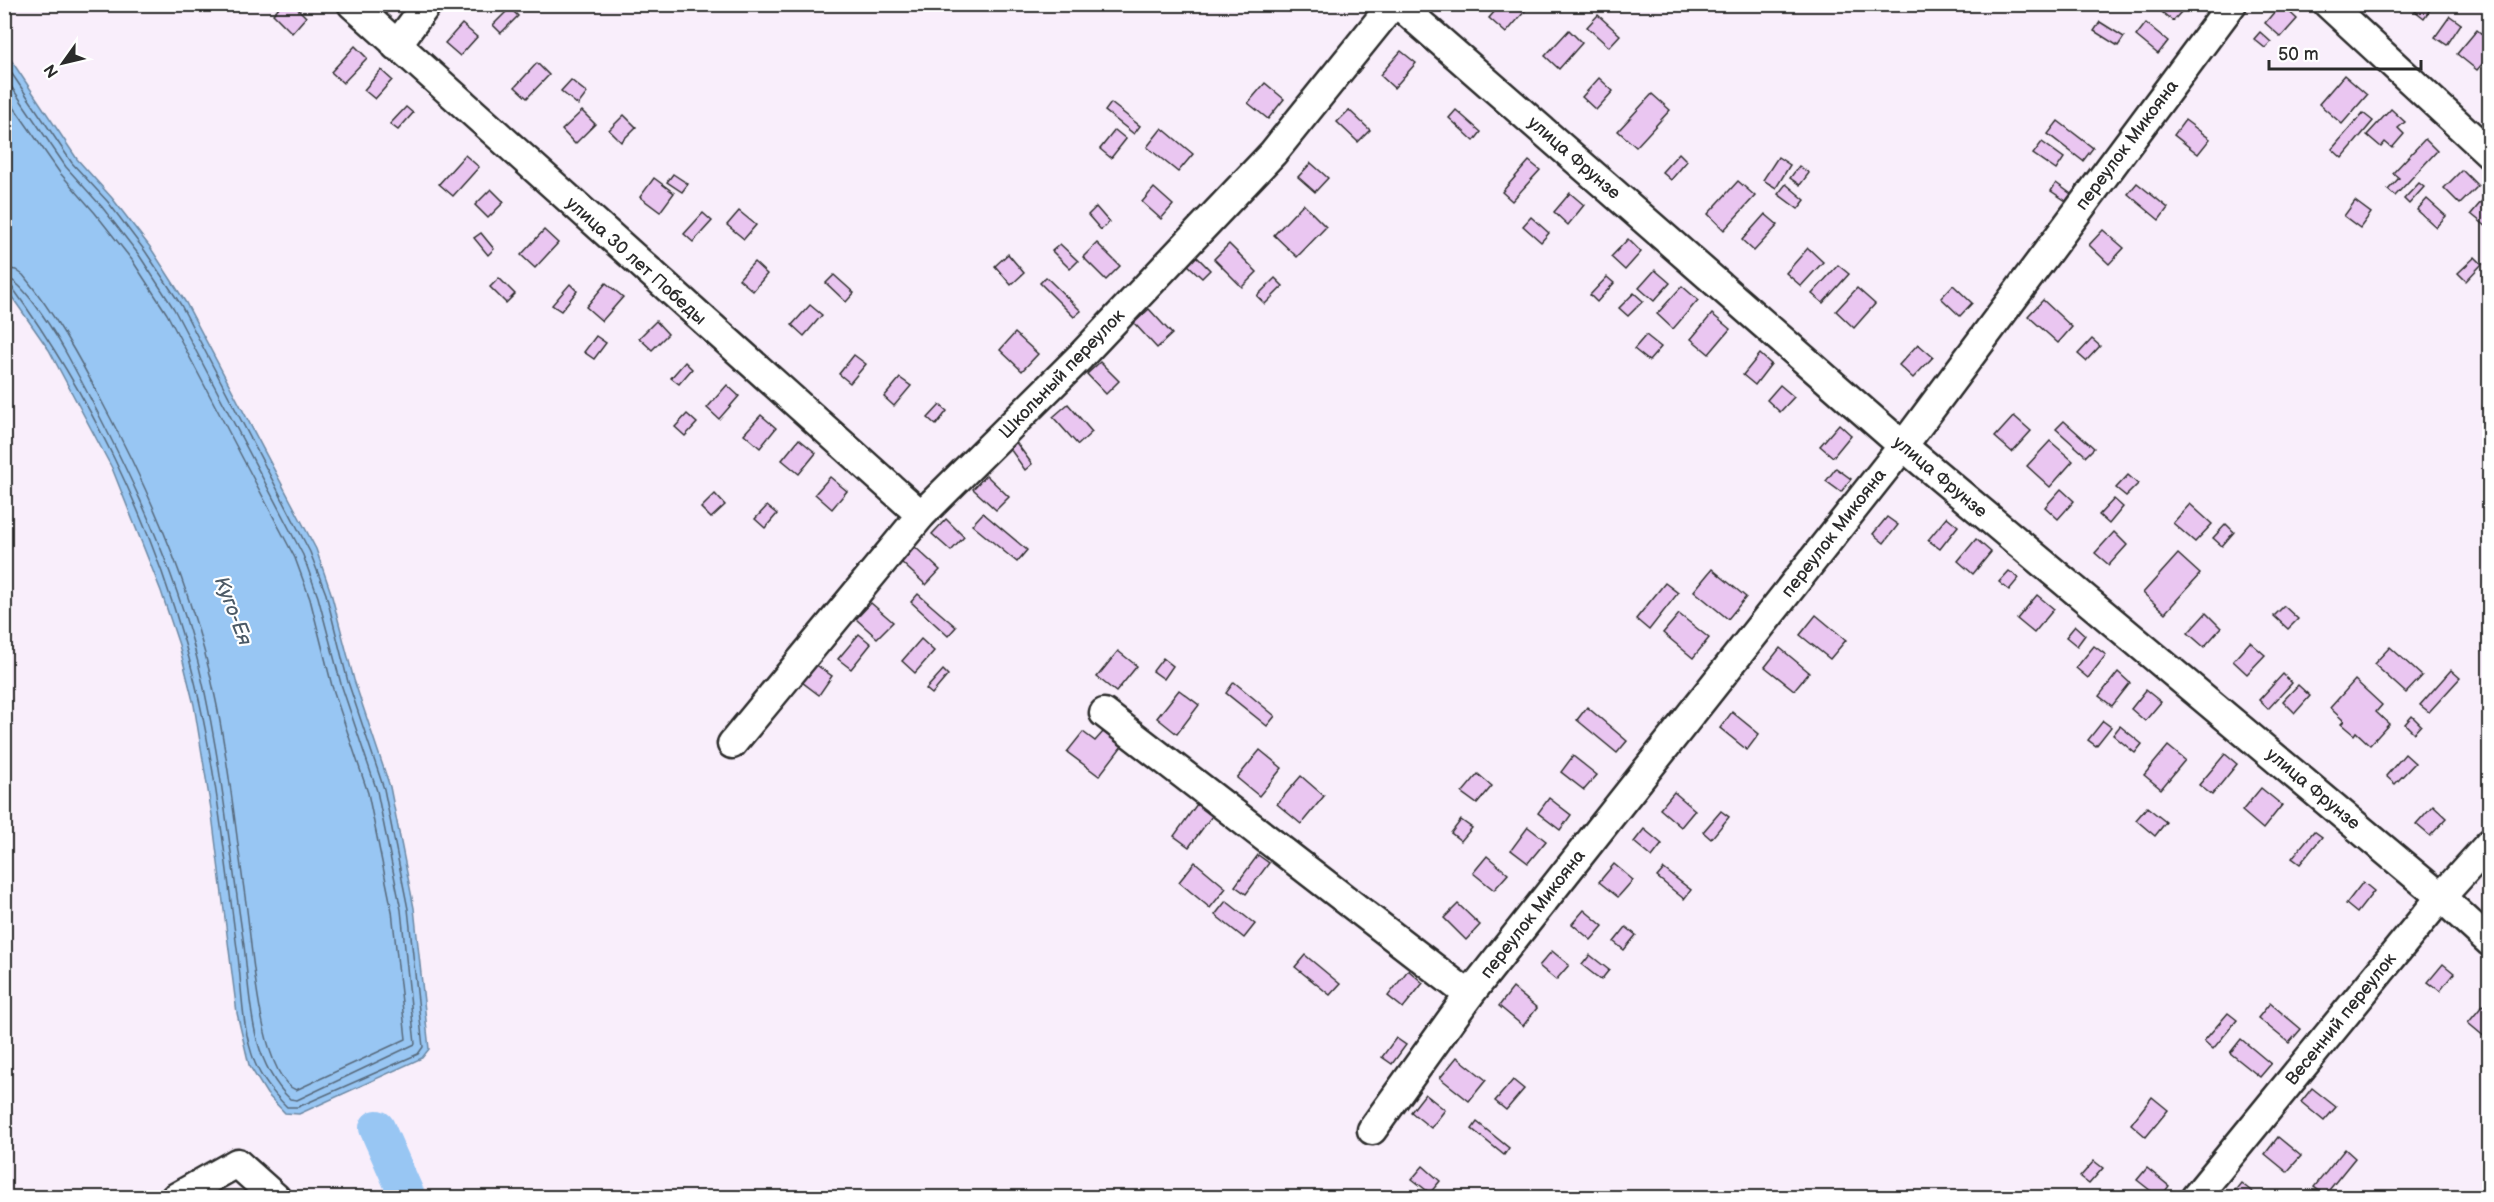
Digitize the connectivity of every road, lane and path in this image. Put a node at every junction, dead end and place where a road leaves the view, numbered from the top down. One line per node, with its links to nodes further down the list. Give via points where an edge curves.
1 (352, 4): 7 (street, улица 30 лет Победы)
2 (427, 4): 7 (street)
3 (1393, 4): 10 (street, Школьный переулок, via 1273,153 1080,357)
4 (1398, 4): 9 (street, улица Фрунзе)
5 (2232, 4): 9 (street, переулок Микояна)
6 (2328, 4): 8 (street)
7 (396, 46): 10 (street, улица 30 лет Победы)
8 (2490, 154)
9 (1903, 446): 14 (street, улица Фрунзе); 16 (street, переулок Микояна)
10 (921, 515): 12 (street, Школьный переулок)
11 (1104, 713): 16 (street, переулок Микояна)
12 (732, 744)
13 (2490, 843): 14 (street, Весенний переулок)
14 (2441, 897): 15 (street, улица Фрунзе); 20 (street, Весенний переулок)
15 (2490, 942)
16 (1469, 995): 17 (street, переулок Микояна)
17 (1372, 1130)
18 (175, 1197): 19 (street, via 237,1163)
19 (276, 1197)
20 (2195, 1197)

